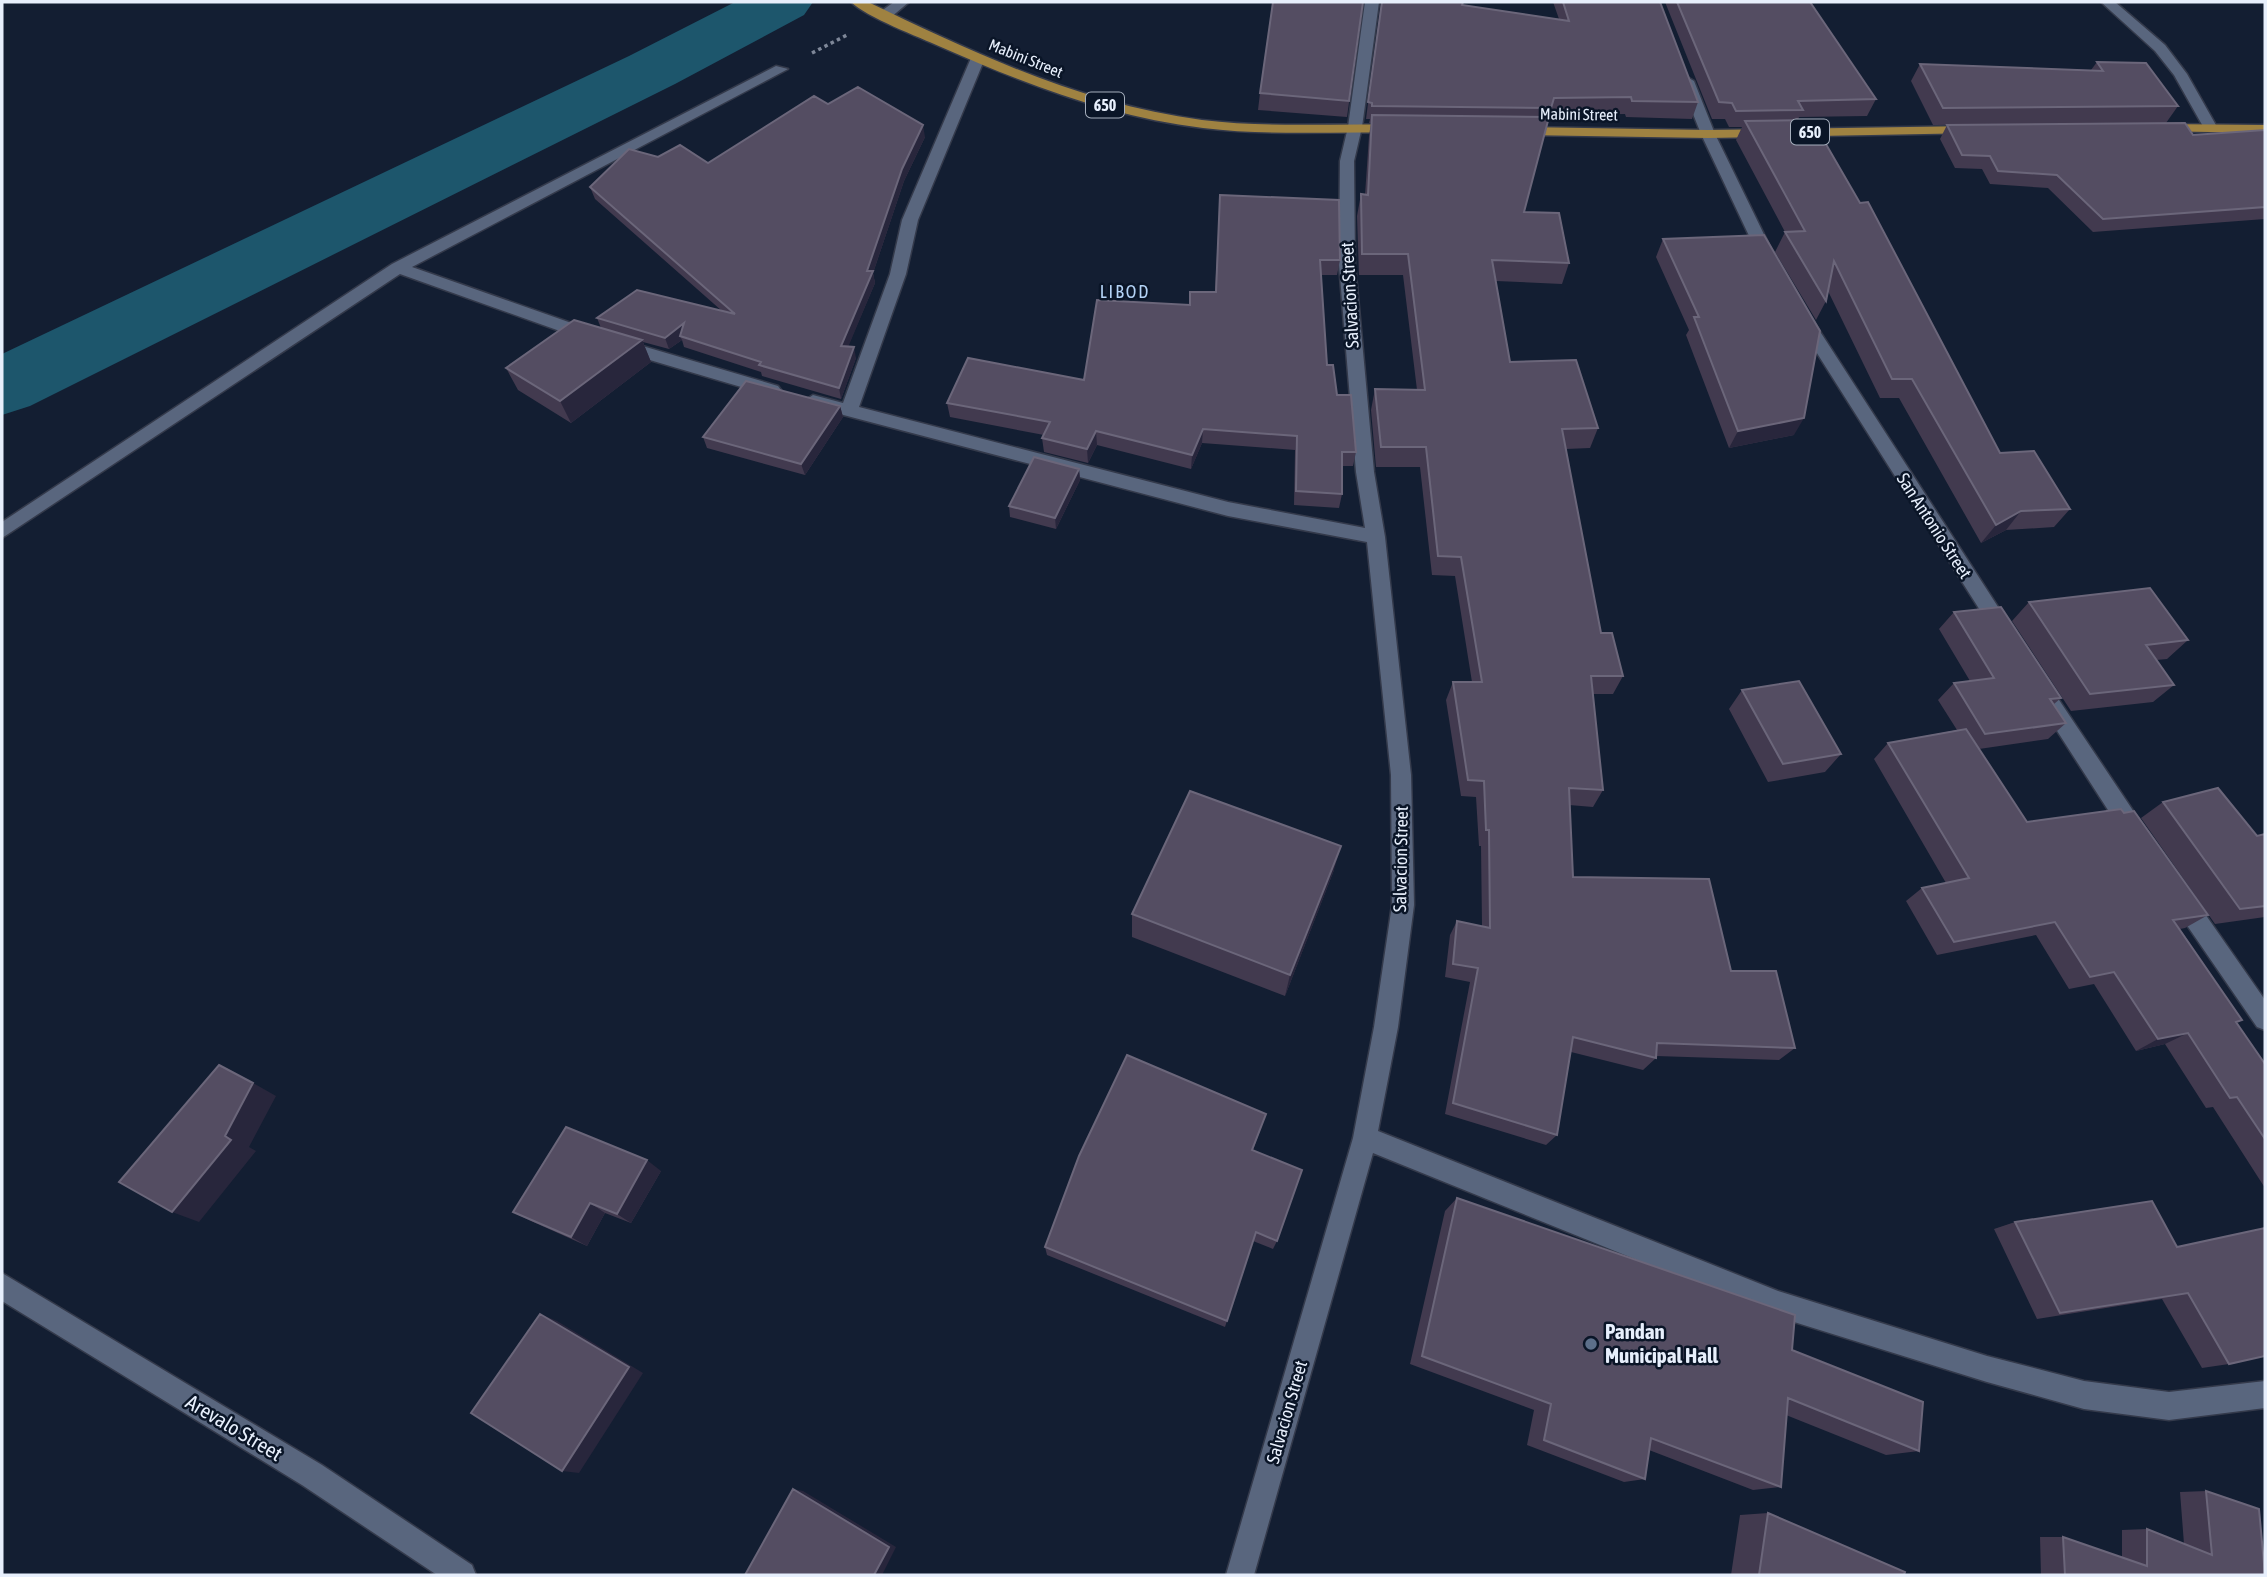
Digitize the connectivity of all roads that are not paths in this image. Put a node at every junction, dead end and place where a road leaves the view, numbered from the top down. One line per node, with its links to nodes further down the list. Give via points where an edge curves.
1 (858, 2): 5 (main road, 650)
2 (902, 2): 5 (street)
3 (1372, 2): 9 (street, Salvacion Street)
4 (2107, 2): 10 (street, via 2160,48)
5 (879, 12): 6 (main road, Mabini Street / 650)
6 (978, 58): 9 (main road, Mabini Street / 650, via 1084,99 1144,114 1235,127); 20 (street, via 910,220 898,274)
7 (1682, 68): 16 (street)
8 (781, 69): 17 (street)
9 (1355, 127): 13 (main road, Mabini Street / 650); 22 (street, Salvacion Street, via 1345,189 1348,285 1364,472)
10 (2210, 127): 11 (main road); 12 (main road)
11 (2143, 128)
12 (2265, 128)
13 (1411, 130)
14 (1994, 130): 16 (main road, Mabini Street / 650)
15 (1499, 132): 16 (main road, Mabini Street / 650)
16 (1708, 134): 18 (street)
17 (398, 268): 20 (street, via 552,324); 21 (street)
18 (1777, 275)
19 (1796, 306): 23 (street, San Antonio Street)
20 (849, 411): 22 (street, via 1228,509)
21 (2, 531)
22 (1376, 537): 28 (street, Salvacion Street, via 1401,775 1404,873 1386,1027)
23 (2013, 647)
24 (2036, 682): 25 (street)
25 (2143, 844)
26 (2174, 888): 27 (street)
27 (2265, 1019)
28 (1365, 1138): 30 (street, via 1778,1304 1987,1369 2084,1395 2169,1406); 32 (street, Salvacion Street)
29 (2, 1286): 31 (street, Arevalo Street, via 312,1475)
30 (2265, 1395)
31 (462, 1575)
32 (1240, 1575)

